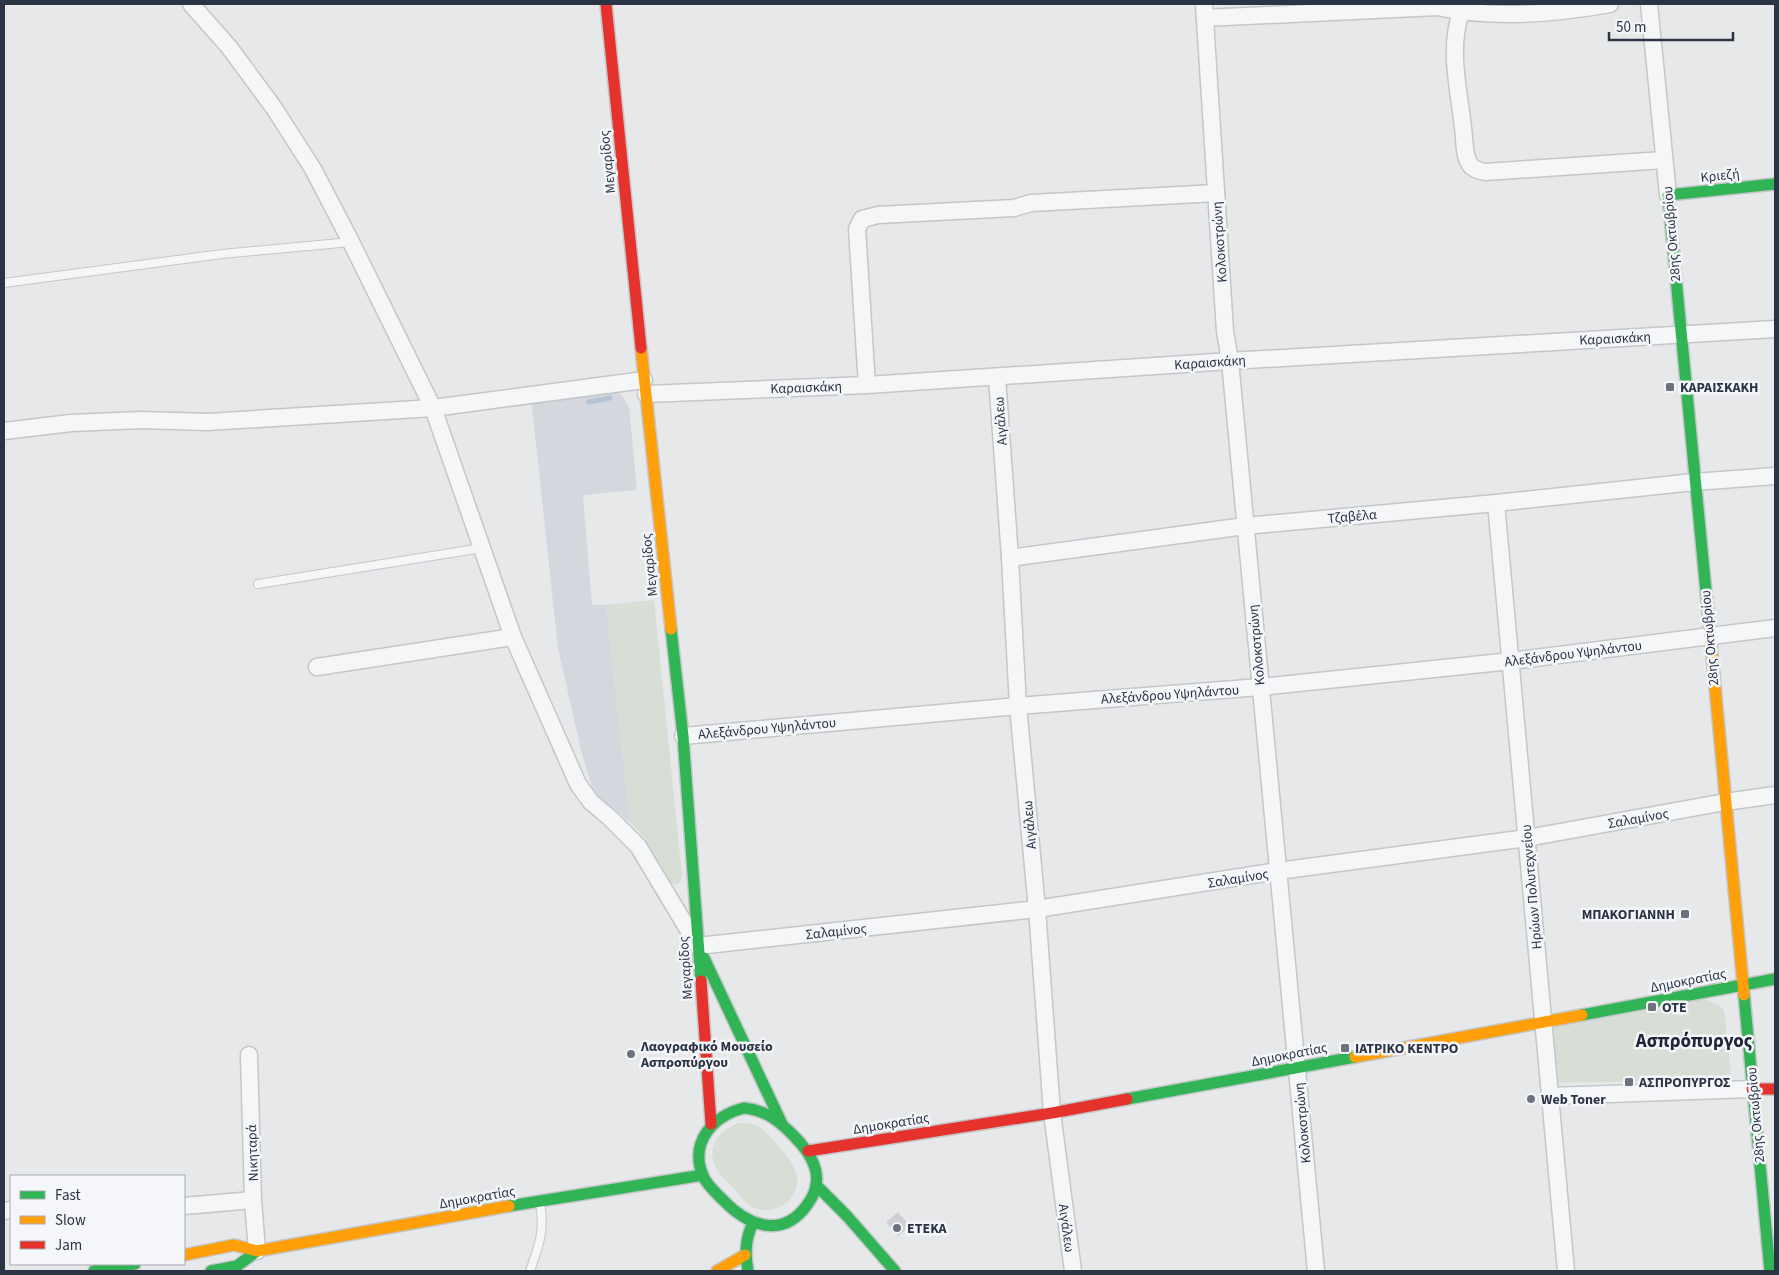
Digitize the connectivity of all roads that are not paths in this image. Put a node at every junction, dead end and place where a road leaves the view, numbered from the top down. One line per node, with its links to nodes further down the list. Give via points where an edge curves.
1 (191, 4): 12 (street, via 229,47 274,108 313,170)
2 (606, 4): 19 (street, Μεγαρίδος)
3 (1610, 4): 7 (street, via 1569,12)
4 (1649, 4): 8 (street, 28ης Οκτωβρίου)
5 (1437, 5): 6 (street); 7 (street)
6 (1205, 11): 10 (street, Κολοκοτρώνη)
7 (1461, 12): 8 (street, via 1456,27 1454,57 1458,102 1466,152 1471,165 1477,170)
8 (1664, 160): 11 (street, 28ης Οκτωβρίου)
9 (1775, 184): 11 (street, Κριεζή)
10 (1216, 193): 16 (street, Κολοκοτρώνη); 18 (street, via 1031,203 1014,208 878,215 862,219 857,229)
11 (1668, 195): 15 (street, 28ης Οκτωβρίου)
12 (350, 242): 13 (lane, via 222,254); 20 (street)
13 (4, 283)
14 (1775, 329): 15 (street, Καραισκάκη)
15 (1680, 334): 16 (street, Καραισκάκη); 23 (street, 28ης Οκτωβρίου)
16 (1230, 361): 17 (street, Καραισκάκη); 25 (street, Κολοκοτρώνη)
17 (997, 377): 18 (street, Καραισκάκη); 27 (street, Αιγάλεω)
18 (867, 385): 19 (street, Καραισκάκη)
19 (645, 387): 20 (street, Καραισκάκη); 36 (street, Μεγαρίδος)
20 (432, 408): 21 (street, Καραισκάκη, via 208,422 71,423); 26 (street)
21 (4, 431)
22 (1775, 476): 23 (street, Τζαβέλα)
23 (1694, 482): 24 (street, Τζαβέλα); 30 (street, 28ης Οκτωβρίου)
24 (1496, 503): 25 (street, Τζαβέλα); 32 (street, Ηρώων Πολυτεχνείου)
25 (1245, 526): 27 (street, Τζαβέλα); 34 (street, Κολοκοτρώνη)
26 (482, 548): 28 (lane); 31 (street)
27 (1010, 558): 35 (street, Αιγάλεω)
28 (258, 584)
29 (1775, 628): 30 (street, Αλεξάνδρου Υψηλάντου)
30 (1709, 636): 32 (street, Αλεξάνδρου Υψηλάντου); 38 (street, 28ης Οκτωβρίου)
31 (513, 637): 33 (street); 42 (street, via 578,784 591,802 638,846)
32 (1511, 661): 34 (street, Αλεξάνδρου Υψηλάντου); 39 (street, Ηρώων Πολυτεχνείου)
33 (317, 667)
34 (1260, 687): 35 (street, Αλεξάνδρου Υψηλάντου); 40 (street, Κολοκοτρώνη)
35 (1018, 706): 36 (street, Αλεξάνδρου Υψηλάντου); 41 (street, Αιγάλεω)
36 (683, 736): 42 (street, Μεγαρίδος)
37 (1775, 795): 38 (street, Σαλαμίνος)
38 (1725, 802): 39 (street, Σαλαμίνος); 44 (street, 28ης Οκτωβρίου)
39 (1527, 838): 40 (street, Σαλαμίνος); 45 (street, Ηρώων Πολυτεχνείου)
40 (1278, 872): 41 (street, Σαλαμίνος); 47 (street, Κολοκοτρώνη)
41 (1037, 909): 42 (street, Σαλαμίνος); 51 (street, Αιγάλεω)
42 (698, 946): 52 (street, Μεγαρίδος); 53 (street)
43 (1775, 978): 44 (street, Δημοκρατίας)
44 (1742, 985): 45 (street, Δημοκρατίας); 48 (street, 28ης Οκτωβρίου)
45 (1543, 1022): 47 (street, Δημοκρατίας); 50 (street, Ηρώων Πολυτεχνείου)
46 (249, 1055): 57 (street, Νικηταρά)
47 (1296, 1068): 51 (street, Δημοκρατίας); 72 (street, Κολοκοτρώνη)
48 (1752, 1089): 49 (street); 50 (street); 74 (street, 28ης Οκτωβρίου)
49 (1775, 1089)
50 (1550, 1096): 73 (street, Ηρώων Πολυτεχνείου)
51 (1052, 1113): 54 (street, Δημοκρατίας); 71 (street, Αιγάλεω)
52 (712, 1124): 53 (street, via 727,1112 744,1108 763,1111); 55 (street, via 700,1145)
53 (782, 1124): 54 (street)
54 (808, 1151): 56 (street, via 815,1166)
55 (703, 1175): 58 (street, Δημοκρατίας); 60 (street, via 733,1210)
56 (816, 1185): 60 (street, via 808,1204 791,1220 776,1225); 70 (street)
57 (253, 1200): 59 (street); 61 (street, Νικηταρά)
58 (540, 1201): 61 (street, Δημοκρατίας); 67 (lane, via 542,1234)
59 (185, 1206)
60 (753, 1223): 63 (street, via 746,1238)
61 (257, 1251): 62 (street, Δημοκρατίας, via 234,1245); 66 (street, Δημοκρατίας, via 237,1266)
62 (185, 1254)
63 (745, 1255): 68 (street); 69 (street)
64 (128, 1265): 65 (street)
65 (94, 1271)
66 (212, 1271)
67 (530, 1271)
68 (717, 1271)
69 (748, 1271)
70 (895, 1271)
71 (1073, 1271)
72 (1316, 1271)
73 (1566, 1271)
74 (1770, 1271)

